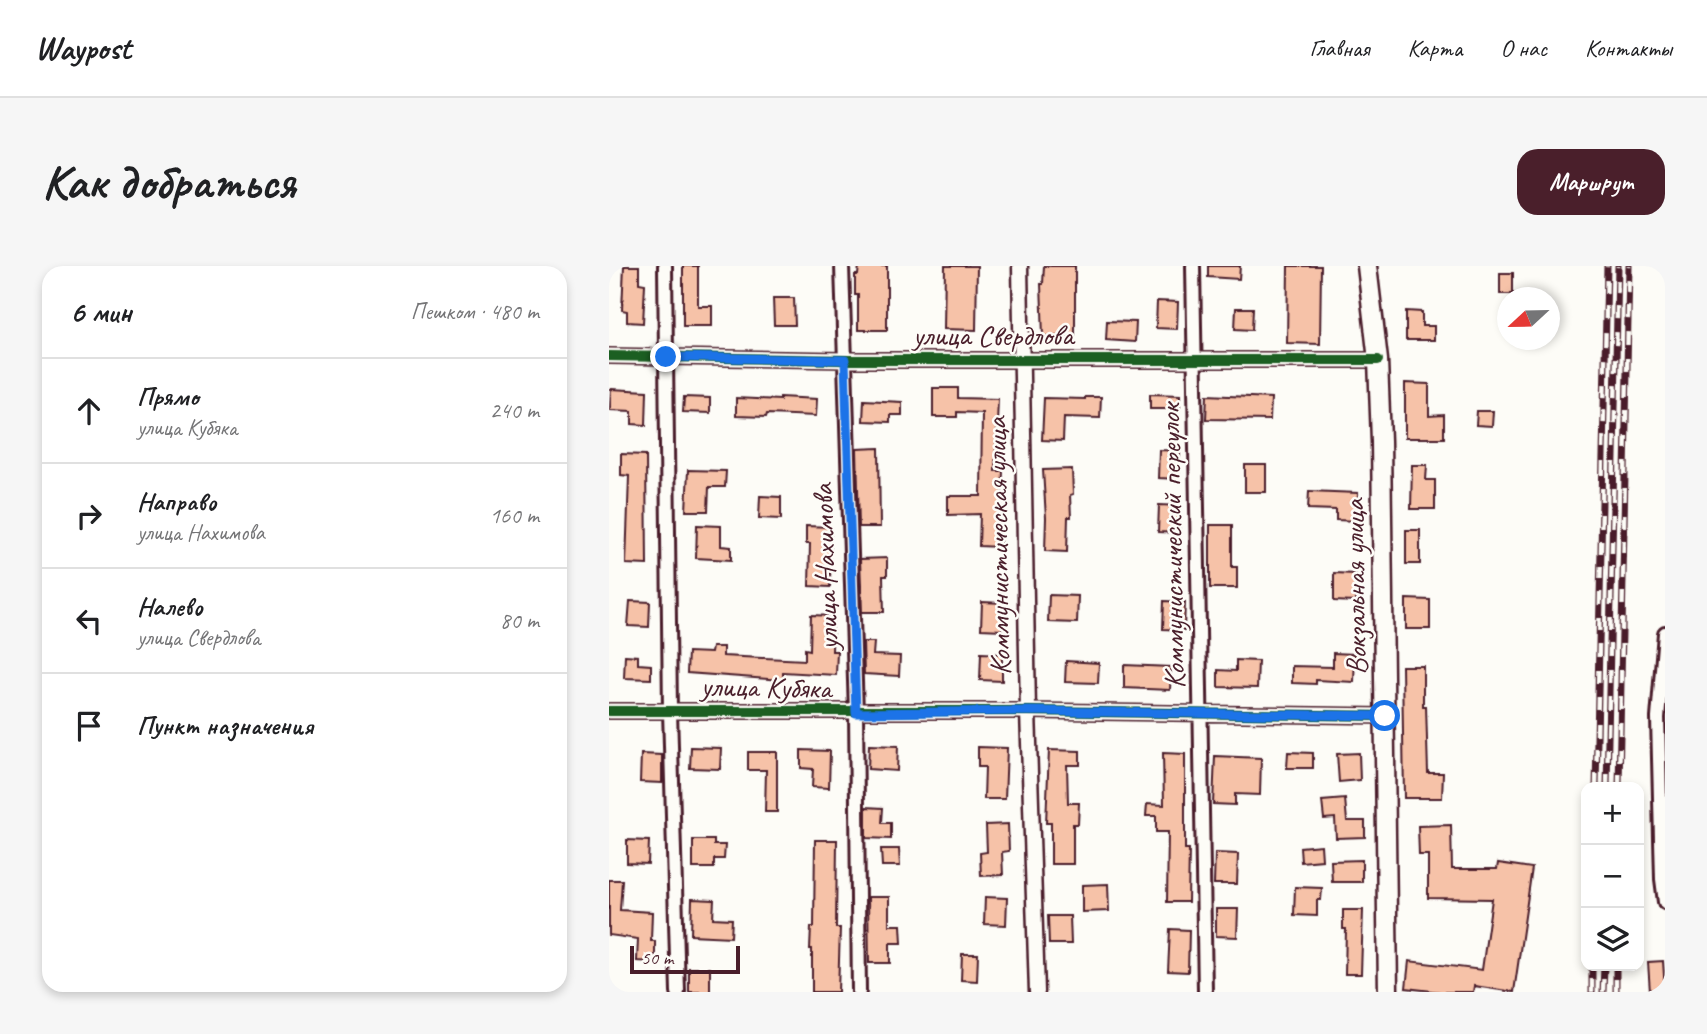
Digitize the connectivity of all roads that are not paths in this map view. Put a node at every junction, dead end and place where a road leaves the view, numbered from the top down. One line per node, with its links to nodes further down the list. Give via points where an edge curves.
1 (666, 266): 7 (street)
2 (842, 266): 9 (street, улица Нахимова)
3 (1020, 266): 8 (street, Коммунистическая улица)
4 (1193, 266): 10 (street, Коммунистический переулок)
5 (1367, 266): 11 (main road, Вокзальная улица)
6 (609, 356): 7 (street, улица Свердлова)
7 (666, 357): 9 (street, улица Свердлова); 14 (street)
8 (1021, 359): 9 (street, улица Свердлова); 10 (street, улица Свердлова); 15 (street, Коммунистическая улица)
9 (845, 360): 16 (street, улица Нахимова)
10 (1194, 360): 11 (street, улица Свердлова); 17 (street, Коммунистический переулок)
11 (1378, 360): 18 (main road, Вокзальная улица)
12 (1665, 633): 19 (street, via 1658,718)
13 (609, 711): 14 (street, улица Кубяка)
14 (670, 711): 16 (street, улица Кубяка); 20 (street)
15 (1028, 711): 16 (street, улица Кубяка); 17 (street, улица Кубяка); 22 (street, Коммунистическая улица)
16 (856, 713): 21 (street, улица Нахимова)
17 (1201, 713): 18 (street, улица Кубяка); 23 (street, Коммунистический переулок)
18 (1385, 716): 24 (main road, Вокзальная улица)
19 (1665, 902)
20 (678, 992)
21 (859, 992)
22 (1037, 992)
23 (1205, 992)
24 (1388, 992)

